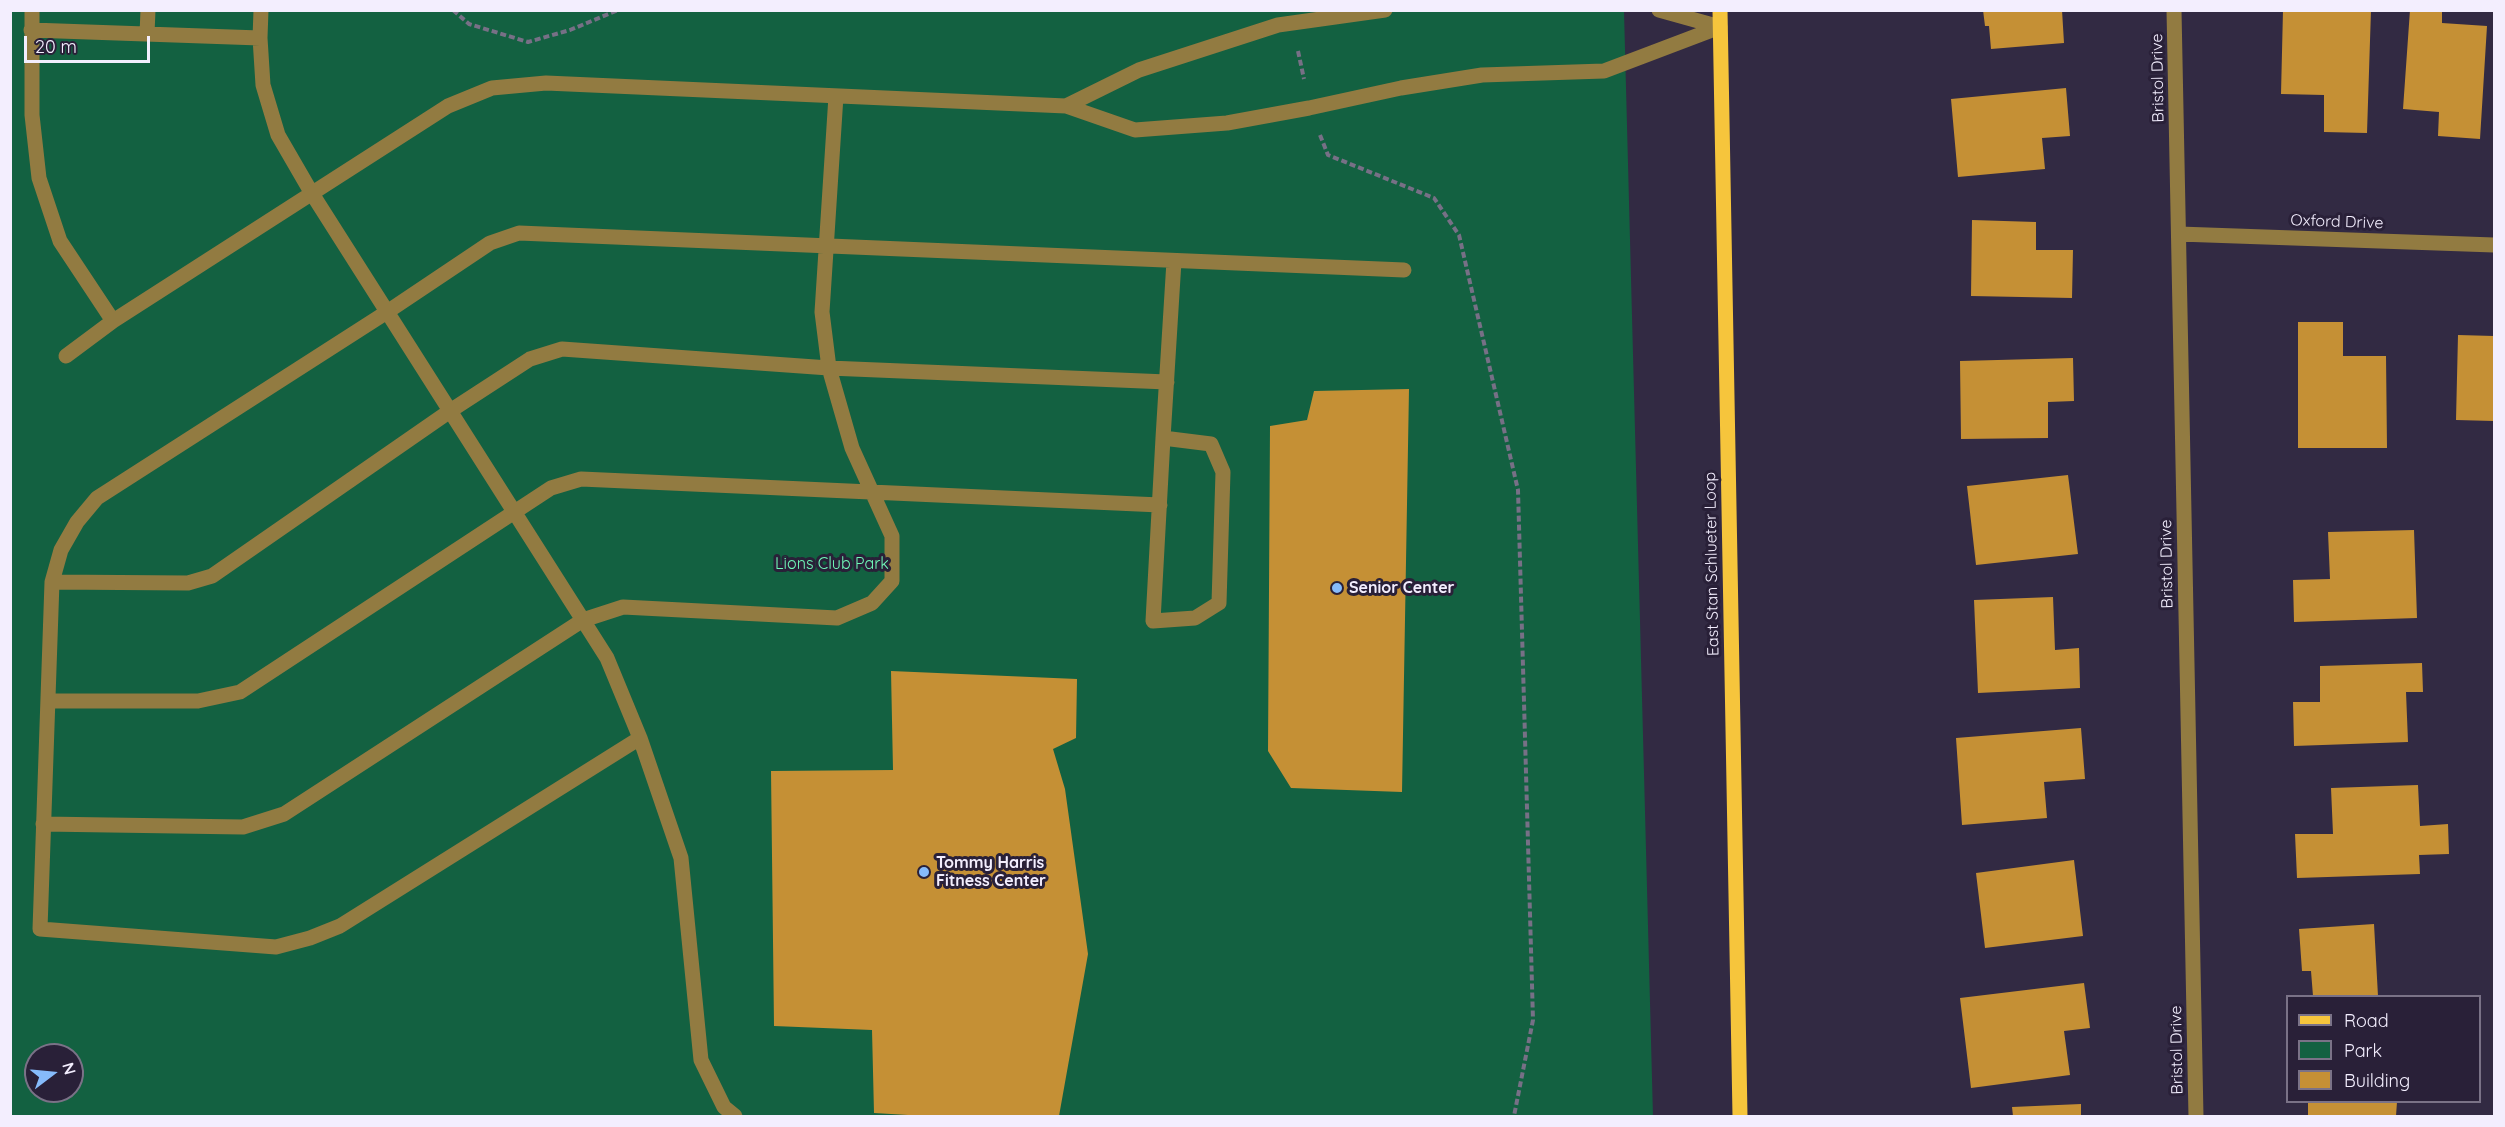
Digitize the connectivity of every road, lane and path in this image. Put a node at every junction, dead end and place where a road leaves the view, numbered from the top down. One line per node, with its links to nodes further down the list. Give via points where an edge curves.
1 (32, 10): 12 (street)
2 (148, 10): 13 (street)
3 (261, 10): 14 (street)
4 (453, 10): 5 (path, via 469,24 528,42)
5 (618, 10)
6 (1385, 10): 10 (street)
7 (1659, 10): 11 (street)
8 (1720, 10): 11 (main road, East Stan Schlueter Loop)
9 (2174, 10): 19 (street, Bristol Drive)
10 (1293, 22): 16 (street, via 1139,70); 17 (path)
11 (1720, 27): 17 (street, via 1604,71 1482,75); 41 (main road, East Stan Schlueter Loop)
12 (31, 30): 13 (street); 25 (street, via 32,115 39,178 60,241)
13 (147, 34): 14 (street)
14 (260, 38): 18 (street, via 263,85 278,135)
15 (836, 96): 16 (street); 18 (street, via 546,83 492,88 448,106); 21 (street)
16 (1066, 106): 17 (street, via 1135,130 1227,123)
17 (1309, 108): 40 (path, via 1328,155 1434,198 1459,235 1518,490 1533,1020)
18 (311, 192): 24 (street); 25 (street)
19 (2179, 234): 20 (street, Oxford Drive); 42 (street, Bristol Drive)
20 (2494, 246)
21 (826, 247): 22 (street); 24 (street, via 519,233 490,243); 27 (street, via 822,312)
22 (1174, 261): 23 (street); 28 (street)
23 (1404, 270)
24 (387, 312): 29 (street); 34 (street, via 97,498 61,550)
25 (113, 321): 26 (street)
26 (66, 356)
27 (829, 368): 28 (street); 29 (street, via 562,349 530,359); 31 (street, via 852,448)
28 (1167, 382): 30 (street)
29 (450, 411): 33 (street); 34 (street, via 212,576 188,583)
30 (1163, 438): 32 (street); 32 (street, via 1211,444 1223,472 1219,603 1195,618 1153,621)
31 (872, 491): 32 (street); 33 (street, via 581,479 551,488); 35 (street, via 892,536 892,581 872,603 837,618 623,608)
32 (1160, 505)
33 (515, 512): 35 (street); 36 (street, via 240,692 198,702)
34 (52, 582): 36 (street)
35 (583, 620): 37 (street, via 607,658); 38 (street, via 284,814 243,827)
36 (48, 701): 38 (street)
37 (640, 738): 38 (street, via 340,926 276,946 40,929); 39 (street, via 681,858 701,1060 724,1107)
38 (43, 824)
39 (735, 1116)
40 (1515, 1116)
41 (1740, 1116)
42 (2196, 1116)

